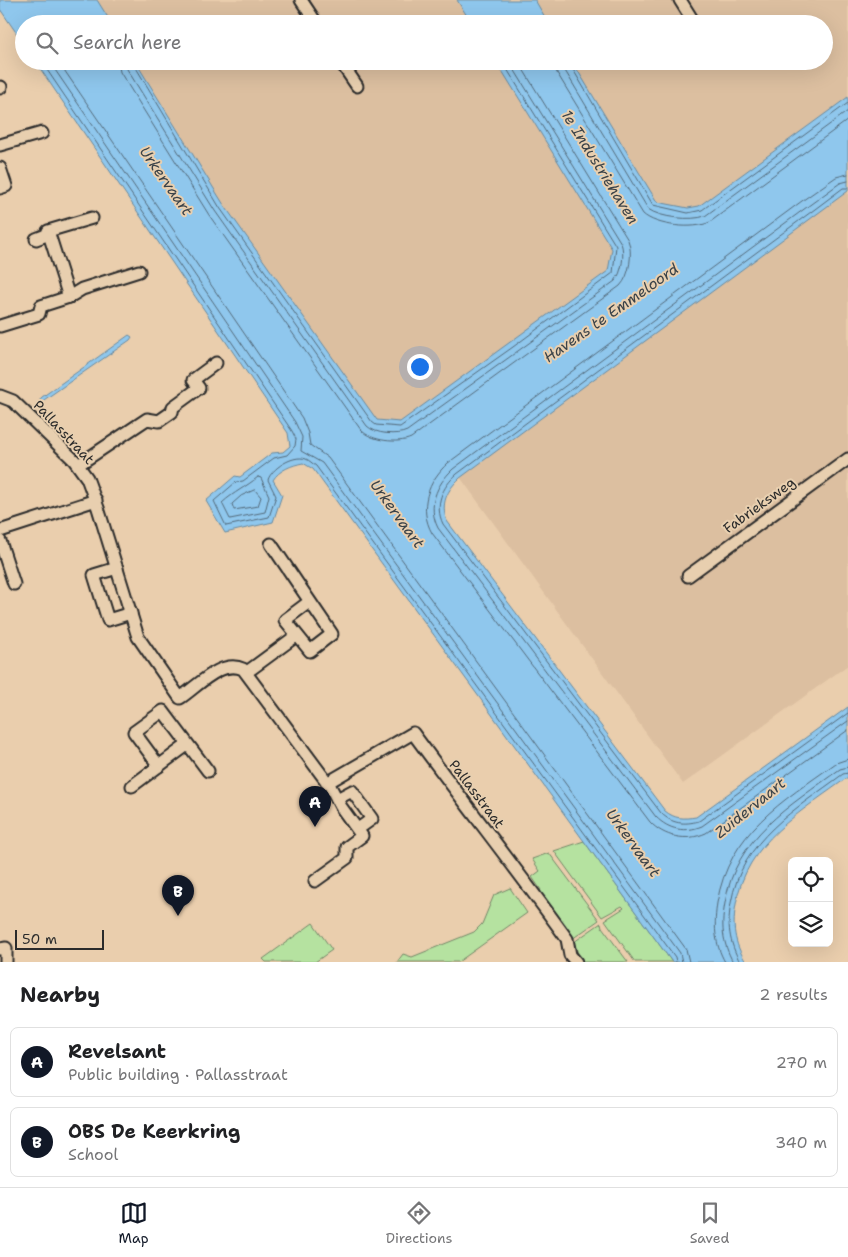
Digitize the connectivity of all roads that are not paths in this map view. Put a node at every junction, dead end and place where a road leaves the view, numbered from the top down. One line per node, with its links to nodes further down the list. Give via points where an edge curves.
1 (301, 0): 3 (street)
2 (680, 0): 4 (street)
3 (310, 15)
4 (689, 15)
5 (346, 70): 6 (street)
6 (357, 86)
7 (42, 132): 8 (street)
8 (0, 145)
9 (0, 168): 10 (street, via 6,186)
10 (0, 188)
11 (92, 218): 12 (street, via 48,231)
12 (49, 234): 13 (street); 15 (street)
13 (36, 238)
14 (139, 271): 15 (street, via 82,289)
15 (69, 297): 16 (street, via 41,306 39,314)
16 (0, 326)
17 (216, 363): 20 (street, via 193,380 199,388 159,421 147,418)
18 (0, 396): 20 (street, Pallasstraat, via 13,401)
19 (848, 459): 26 (street, Fabrieksweg)
20 (78, 465): 21 (street, Pallasstraat)
21 (96, 500): 22 (street); 25 (street, Pallasstraat)
22 (0, 531)
23 (0, 541): 27 (street)
24 (271, 544): 28 (street, via 309,597)
25 (117, 568): 29 (street, Pallasstraat); 29 (street, via 94,575 97,586 108,620)
26 (688, 576)
27 (14, 584)
28 (309, 602): 30 (street, via 285,620); 30 (street, via 332,634 310,651)
29 (131, 614): 32 (street, Pallasstraat, via 140,643)
30 (296, 636): 31 (street)
31 (247, 672): 32 (street, via 236,666 226,666 180,698); 37 (street)
32 (178, 695): 33 (street)
33 (163, 711): 34 (street); 35 (street, via 134,732)
34 (188, 745): 35 (street); 36 (street)
35 (159, 766): 38 (street)
36 (208, 771)
37 (328, 782): 39 (street); 43 (street, Pallasstraat, via 413,733 561,931)
38 (132, 786)
39 (338, 800): 40 (street); 40 (street, via 352,791 372,819)
40 (358, 830): 41 (street, via 362,836 347,847 347,858)
41 (315, 881)
42 (0, 949): 44 (street, via 6,948)
43 (573, 958): 45 (street)
44 (6, 962)
45 (560, 962)

